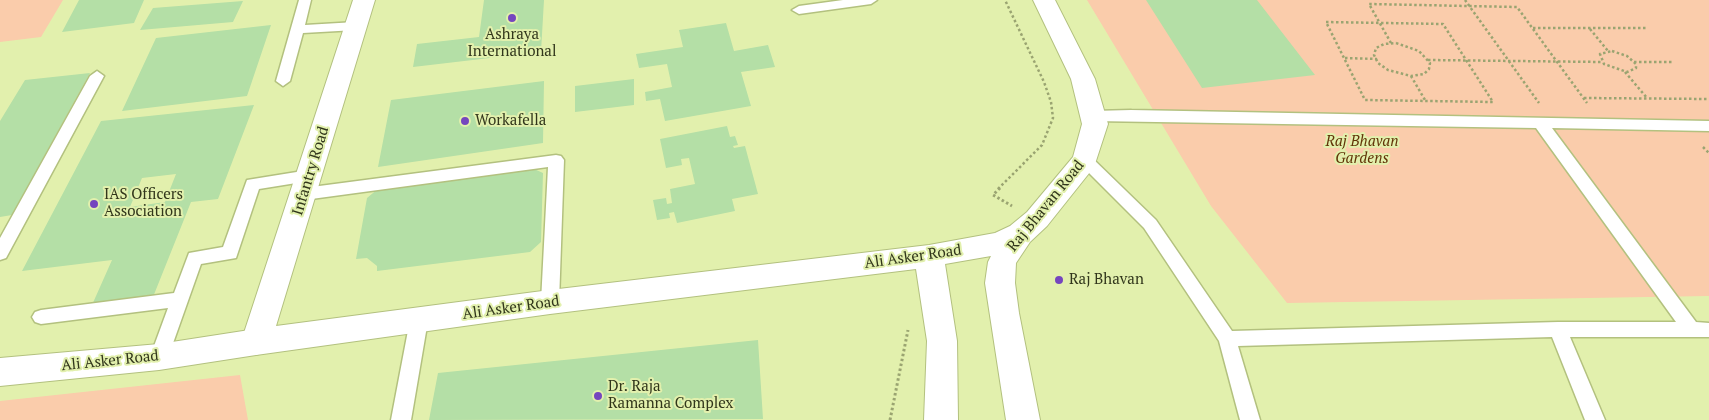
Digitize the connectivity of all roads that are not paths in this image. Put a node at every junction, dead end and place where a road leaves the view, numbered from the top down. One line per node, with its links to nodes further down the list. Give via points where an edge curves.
1 (305, 0): 7 (lane)
2 (364, 0): 6 (main road, Infantry Road)
3 (872, 0): 5 (lane)
4 (1044, 0): 10 (main road, Raj Bhavan Road, via 1083,79)
5 (799, 10)
6 (356, 26): 7 (lane); 14 (main road, Infantry Road)
7 (298, 30): 9 (lane)
8 (98, 76): 16 (lane)
9 (283, 81)
10 (1093, 116): 11 (lane); 13 (main road, Raj Bhavan Road, via 1095,124)
11 (1540, 122): 12 (lane); 23 (lane)
12 (1709, 126)
13 (1085, 160): 15 (main road, Raj Bhavan Road); 24 (lane, via 1150,224)
14 (307, 185): 18 (lane, via 253,184 230,253 195,258); 19 (lane, via 556,160); 25 (main road, Infantry Road)
15 (1020, 234): 17 (main road, Ali Asker Road, via 1000,243); 30 (main road, Raj Bhavan Road, via 1002,262 1000,283)
16 (0, 253)
17 (929, 256): 19 (main road, Ali Asker Road); 29 (main road, via 942,341)
18 (181, 299): 20 (lane); 26 (lane)
19 (550, 302): 21 (main road, Ali Asker Road)
20 (41, 317)
21 (419, 320): 25 (main road, Ali Asker Road); 28 (lane)
22 (1558, 329): 23 (lane); 24 (lane); 32 (lane)
23 (1700, 330)
24 (1227, 339): 31 (lane)
25 (256, 342): 26 (main road, Ali Asker Road)
26 (159, 357): 27 (main road, Ali Asker Road)
27 (0, 372)
28 (401, 420)
29 (941, 420)
30 (1023, 420)
31 (1250, 420)
32 (1594, 420)

